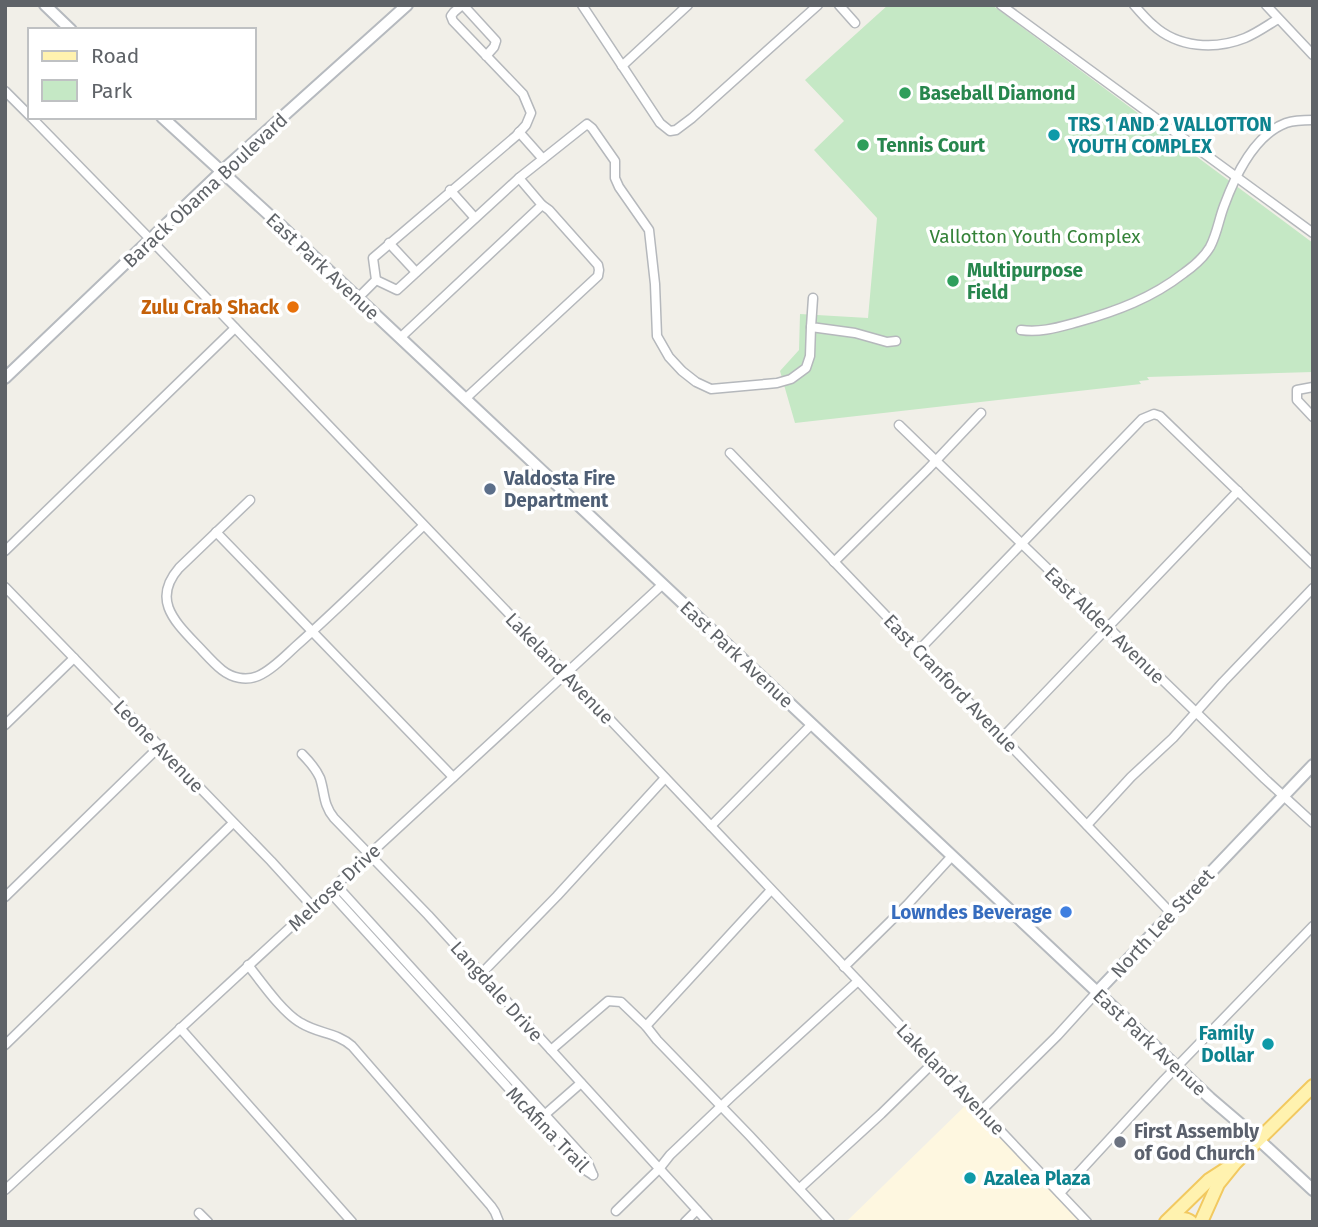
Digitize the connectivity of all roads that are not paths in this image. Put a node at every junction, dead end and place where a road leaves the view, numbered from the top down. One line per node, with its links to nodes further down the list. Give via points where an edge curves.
1 (45, 5): 12 (main road)
2 (407, 5): 23 (main road, Barack Obama Boulevard)
3 (582, 5): 15 (street)
4 (688, 5): 15 (street)
5 (818, 5): 15 (street, via 676,130 670,131 660,122)
6 (839, 5): 11 (street)
7 (1001, 5): 24 (street)
8 (1134, 5): 10 (street, via 1171,37 1201,45 1233,42)
9 (1266, 5): 10 (street)
10 (1278, 19): 13 (street)
11 (855, 23)
12 (69, 28)
13 (1313, 55)
14 (486, 56): 14 (street, via 453,21 451,16 461,6 496,41); 21 (street, via 523,94 531,113)
15 (622, 66)
16 (5, 91): 17 (street, Lakeland Avenue)
17 (28, 115)
18 (32, 119): 30 (street, Lakeland Avenue)
19 (164, 119): 23 (main road, East Park Avenue)
20 (1313, 120): 24 (street, via 1293,121 1269,132)
21 (519, 132): 22 (street); 26 (street)
22 (543, 159): 25 (street); 36 (street, via 587,124 615,161 619,187 649,230 657,336 669,357 696,383 711,389 791,379 806,368)
23 (221, 172): 30 (main road, Barack Obama Boulevard); 34 (main road, East Park Avenue)
24 (1236, 177): 29 (street); 38 (street, via 1210,247 1198,263 1161,290 1103,315 1044,331)
25 (519, 178): 27 (street); 28 (street)
26 (450, 190): 28 (street); 31 (street)
27 (542, 205): 39 (street); 43 (street, via 598,265 598,276)
28 (475, 218): 32 (street)
29 (1312, 230)
30 (150, 239): 37 (street, Lakeland Avenue); 41 (main road, Barack Obama Boulevard)
31 (389, 243): 32 (street); 33 (street, via 373,258)
32 (416, 272): 33 (street, via 397,290)
33 (376, 280): 34 (street)
34 (358, 298): 39 (main road, East Park Avenue)
35 (813, 298): 36 (street)
36 (811, 327): 40 (street)
37 (235, 328): 51 (street, Lakeland Avenue); 54 (street)
38 (1021, 330)
39 (400, 338): 43 (main road, East Park Avenue)
40 (896, 341)
41 (5, 378)
42 (1313, 387): 45 (street, via 1297,390 1297,400)
43 (465, 399): 57 (main road, East Park Avenue)
44 (981, 413): 48 (street)
45 (1313, 416)
46 (899, 425): 48 (street, East Alden Avenue)
47 (730, 453): 55 (street, East Cranford Avenue)
48 (935, 460): 53 (street, East Alden Avenue); 55 (street)
49 (1238, 491): 53 (street, via 1154,414 1146,416); 56 (street); 60 (street)
50 (250, 500): 52 (street)
51 (424, 526): 61 (street); 64 (street, Lakeland Avenue)
52 (216, 532): 61 (street); 61 (street, via 170,580 166,598 180,628 222,670 246,678 264,673)
53 (1022, 544): 60 (street, East Alden Avenue); 62 (street)
54 (5, 551)
55 (834, 562): 62 (street, East Cranford Avenue)
56 (1313, 564)
57 (663, 584): 64 (street, Melrose Drive); 66 (main road, East Park Avenue)
58 (5, 587): 63 (street, Leone Avenue)
59 (1313, 588): 65 (street)
60 (1108, 628): 65 (street, East Alden Avenue); 68 (street)
61 (312, 631): 72 (street)
62 (919, 650): 68 (street, East Cranford Avenue)
63 (74, 658): 67 (street); 69 (street, Leone Avenue)
64 (566, 674): 72 (street, Melrose Drive); 73 (street, Lakeland Avenue)
65 (1196, 712): 74 (street, East Alden Avenue); 77 (street)
66 (812, 724): 78 (street); 80 (main road, East Park Avenue)
67 (5, 725)
68 (1003, 737): 77 (street, East Cranford Avenue)
69 (160, 746): 75 (street, Leone Avenue); 84 (street)
70 (302, 754): 79 (street, Langdale Drive, via 321,780 329,812)
71 (1313, 765): 74 (main road, North Lee Street)
72 (453, 777): 79 (street, Melrose Drive)
73 (665, 778): 78 (street, Lakeland Avenue); 94 (street)
74 (1283, 795): 76 (street, East Alden Avenue); 86 (main road, North Lee Street)
75 (233, 823): 85 (street, Leone Avenue); 100 (street)
76 (1313, 823)
77 (1087, 825): 86 (street, East Cranford Avenue)
78 (711, 826): 82 (street, Lakeland Avenue)
79 (368, 855): 81 (street, Melrose Drive); 94 (street, Langdale Drive)
80 (952, 856): 93 (street); 97 (main road, East Park Avenue)
81 (336, 885): 83 (street, Melrose Drive); 87 (street, McAfina Trail)
82 (771, 890): 93 (street, Lakeland Avenue); 98 (street)
83 (329, 891): 85 (street, Melrose Drive); 89 (street, McAfina Trail)
84 (5, 897)
85 (312, 906): 92 (street, Melrose Drive)
86 (1171, 913): 97 (main road, North Lee Street)
87 (368, 920): 89 (street); 90 (street, McAfina Trail)
88 (1313, 926): 103 (street)
89 (361, 927): 91 (street, McAfina Trail)
90 (395, 949): 91 (street); 95 (street, McAfina Trail)
91 (387, 956): 95 (street, McAfina Trail)
92 (248, 965): 99 (street, Melrose Drive); 122 (street, via 293,1018 352,1046 491,1206)
93 (844, 967): 96 (street, Lakeland Avenue)
94 (481, 974): 101 (street, Langdale Drive)
95 (417, 981): 108 (street, McAfina Trail)
96 (858, 981): 102 (street, Lakeland Avenue); 106 (street)
97 (1097, 992): 103 (main road, East Park Avenue); 107 (street, North Lee Street)
98 (646, 1027): 101 (street, via 621,1002 608,1001); 106 (street)
99 (180, 1028): 114 (street, Melrose Drive); 121 (street)
100 (5, 1045)
101 (551, 1050): 104 (street, Langdale Drive)
102 (934, 1062): 107 (street, Lakeland Avenue); 113 (street)
103 (1177, 1067): 109 (main road, East Park Avenue); 116 (street)
104 (581, 1083): 108 (street); 112 (street, Langdale Drive)
105 (1313, 1086): 109 (main road)
106 (722, 1107): 112 (street); 113 (street)
107 (981, 1111): 116 (street, Lakeland Avenue)
108 (542, 1118): 110 (street, McAfina Trail)
109 (1258, 1139): 111 (main road); 115 (main road, East Park Avenue)
110 (566, 1145)
111 (1235, 1163): 127 (main road, via 1209,1180); 129 (main road, via 1218,1184)
112 (659, 1168): 117 (street, Langdale Drive); 118 (street)
113 (800, 1188): 125 (street)
114 (5, 1190)
115 (1313, 1190)
116 (1060, 1193): 126 (street, Lakeland Avenue)
117 (698, 1210): 123 (street); 124 (street, Langdale Drive)
118 (616, 1211)
119 (200, 1213): 120 (street)
120 (208, 1222)
121 (352, 1222)
122 (499, 1222)
123 (685, 1222)
124 (708, 1222)
125 (830, 1222)
126 (1087, 1222)
127 (1167, 1222): 128 (main road)
128 (1191, 1222)
129 (1201, 1222)

